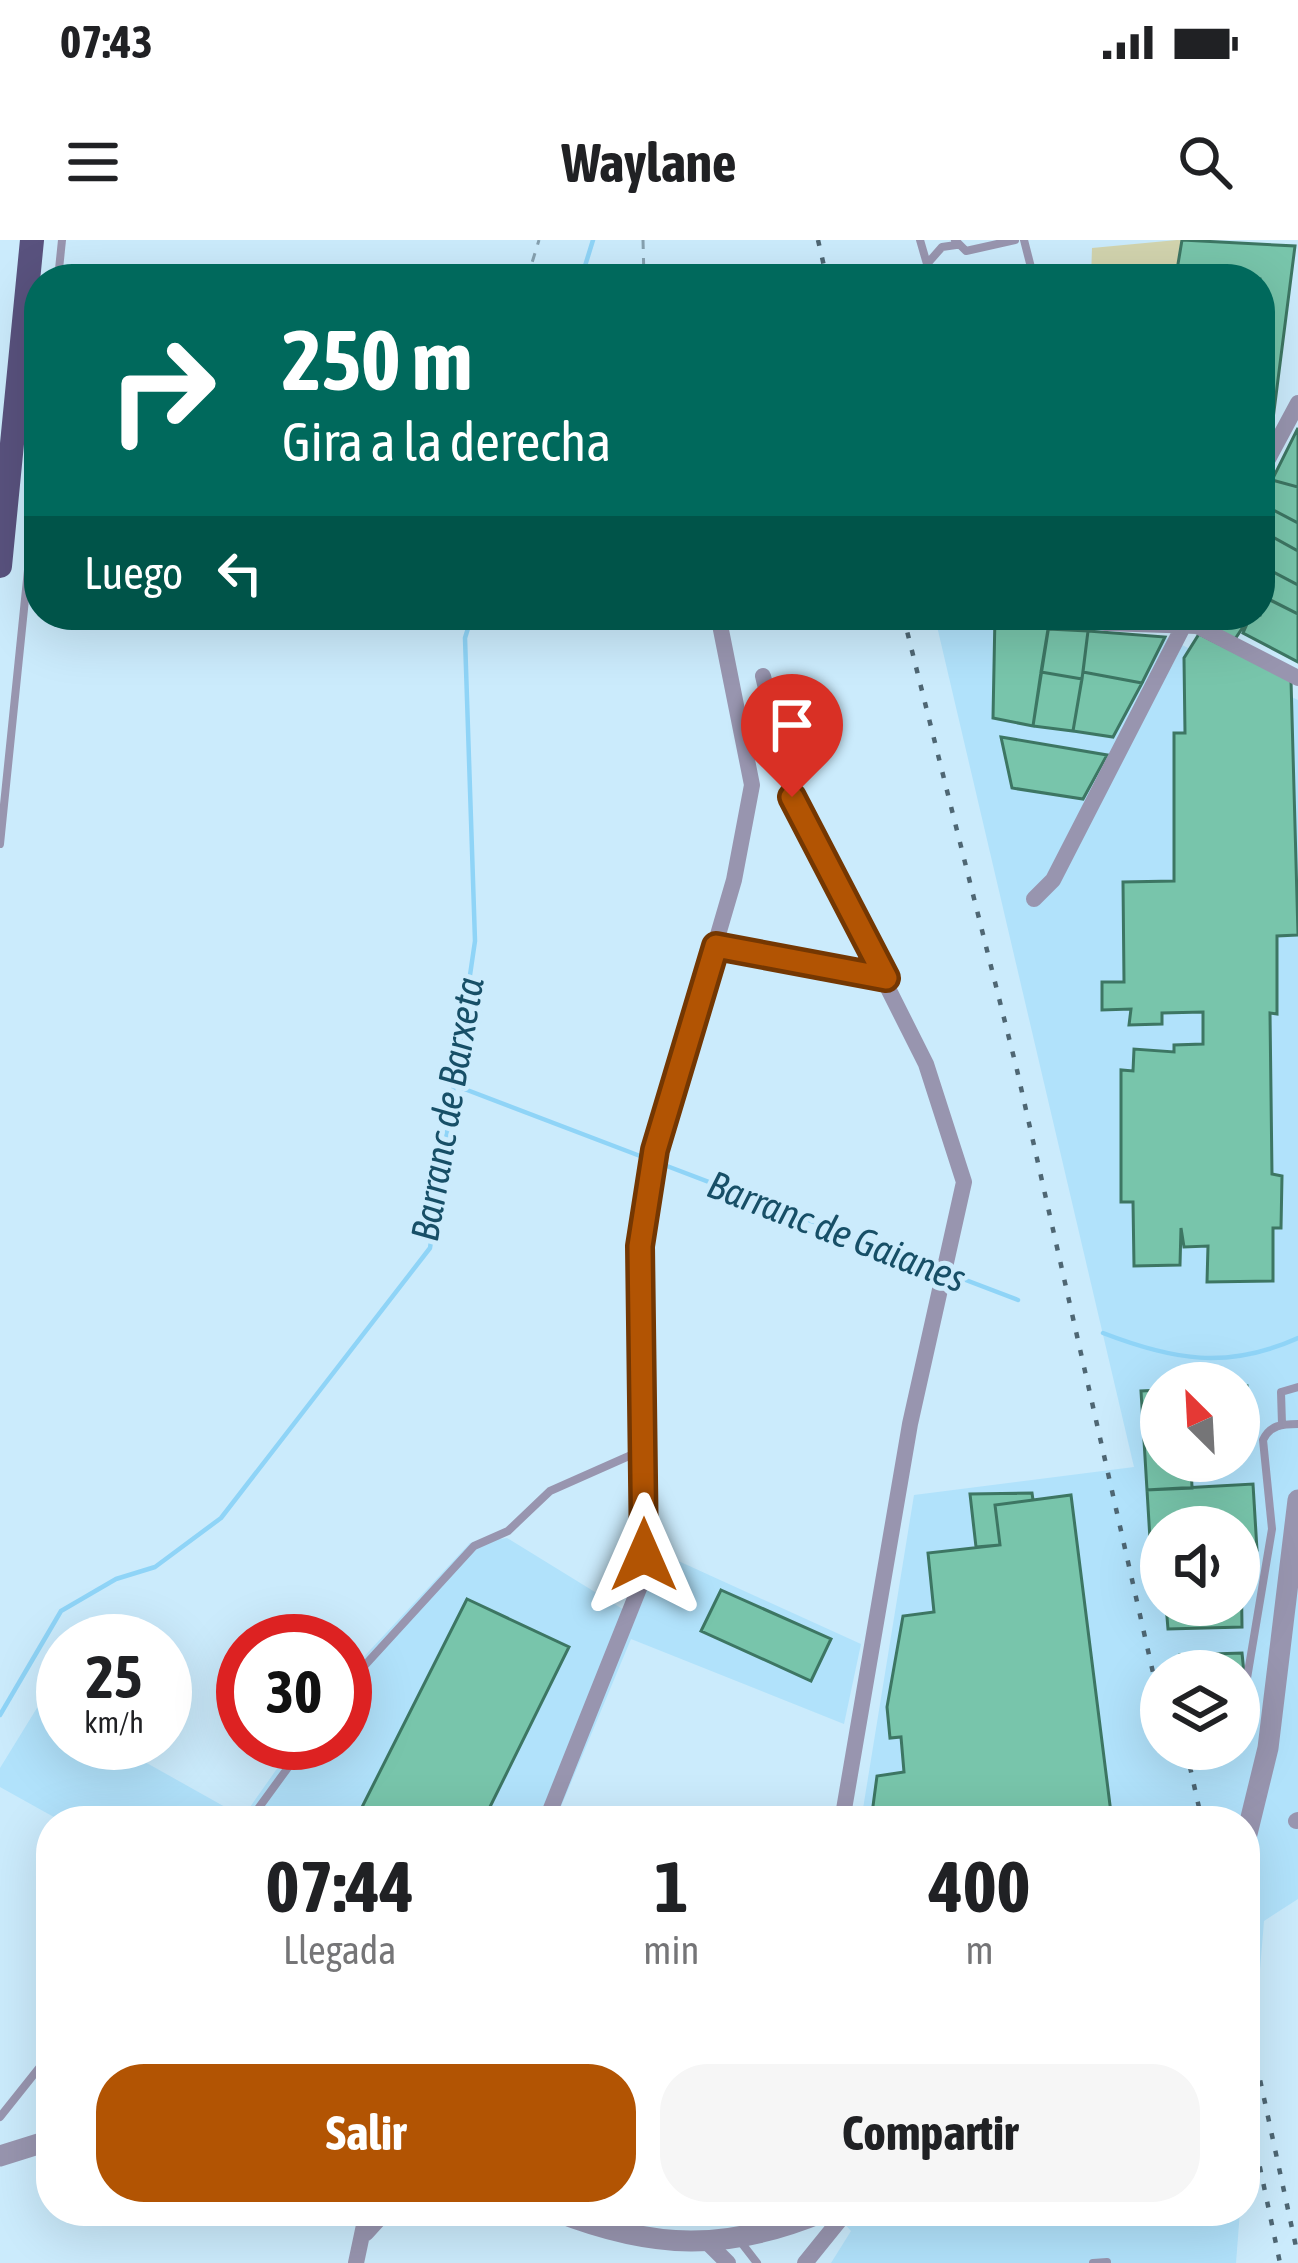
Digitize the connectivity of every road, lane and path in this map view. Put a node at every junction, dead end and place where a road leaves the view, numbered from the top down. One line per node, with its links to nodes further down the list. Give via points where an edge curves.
1 (920, 240): 3 (lane, via 927,264 942,247)
2 (1020, 240): 3 (lane)
3 (959, 245)
4 (24, 322): 7 (main road)
5 (1298, 403): 6 (street)
6 (1275, 446)
7 (0, 566)
8 (24, 609): 14 (lane)
9 (721, 630): 16 (street, via 752,785)
10 (1181, 630): 15 (street, via 1053,880)
11 (1205, 630): 13 (street)
12 (763, 676): 17 (street, via 792,797)
13 (1298, 678)
14 (0, 844)
15 (1034, 899)
16 (716, 946): 17 (street); 21 (street, via 655,1150 640,1246)
17 (886, 978): 28 (street, via 926,1064 964,1182 910,1424)
18 (1298, 1387): 19 (lane, via 1282,1392)
19 (1282, 1424): 20 (lane); 23 (lane, via 1263,1440 1272,1529)
20 (1298, 1424)
21 (640, 1451): 24 (lane, via 550,1491 508,1531 474,1546); 27 (street, via 640,1586)
22 (1298, 1500): 29 (street)
23 (1251, 1650)
24 (372, 1657)
25 (286, 1770): 26 (lane)
26 (260, 1806)
27 (552, 1806)
28 (845, 1806)
29 (1254, 1806)
30 (36, 2073): 31 (lane)
31 (0, 2117)
32 (36, 2145): 33 (street)
33 (0, 2156)
34 (366, 2226): 39 (street)
35 (372, 2226): 39 (street)
36 (602, 2226): 41 (street)
37 (766, 2226): 40 (street)
38 (835, 2226): 46 (street)
39 (366, 2233): 43 (street)
40 (740, 2241): 41 (street); 45 (lane)
41 (709, 2244): 44 (street)
42 (1107, 2262): 47 (lane)
43 (356, 2263)
44 (728, 2263)
45 (757, 2263)
46 (805, 2263)
47 (1093, 2263)

